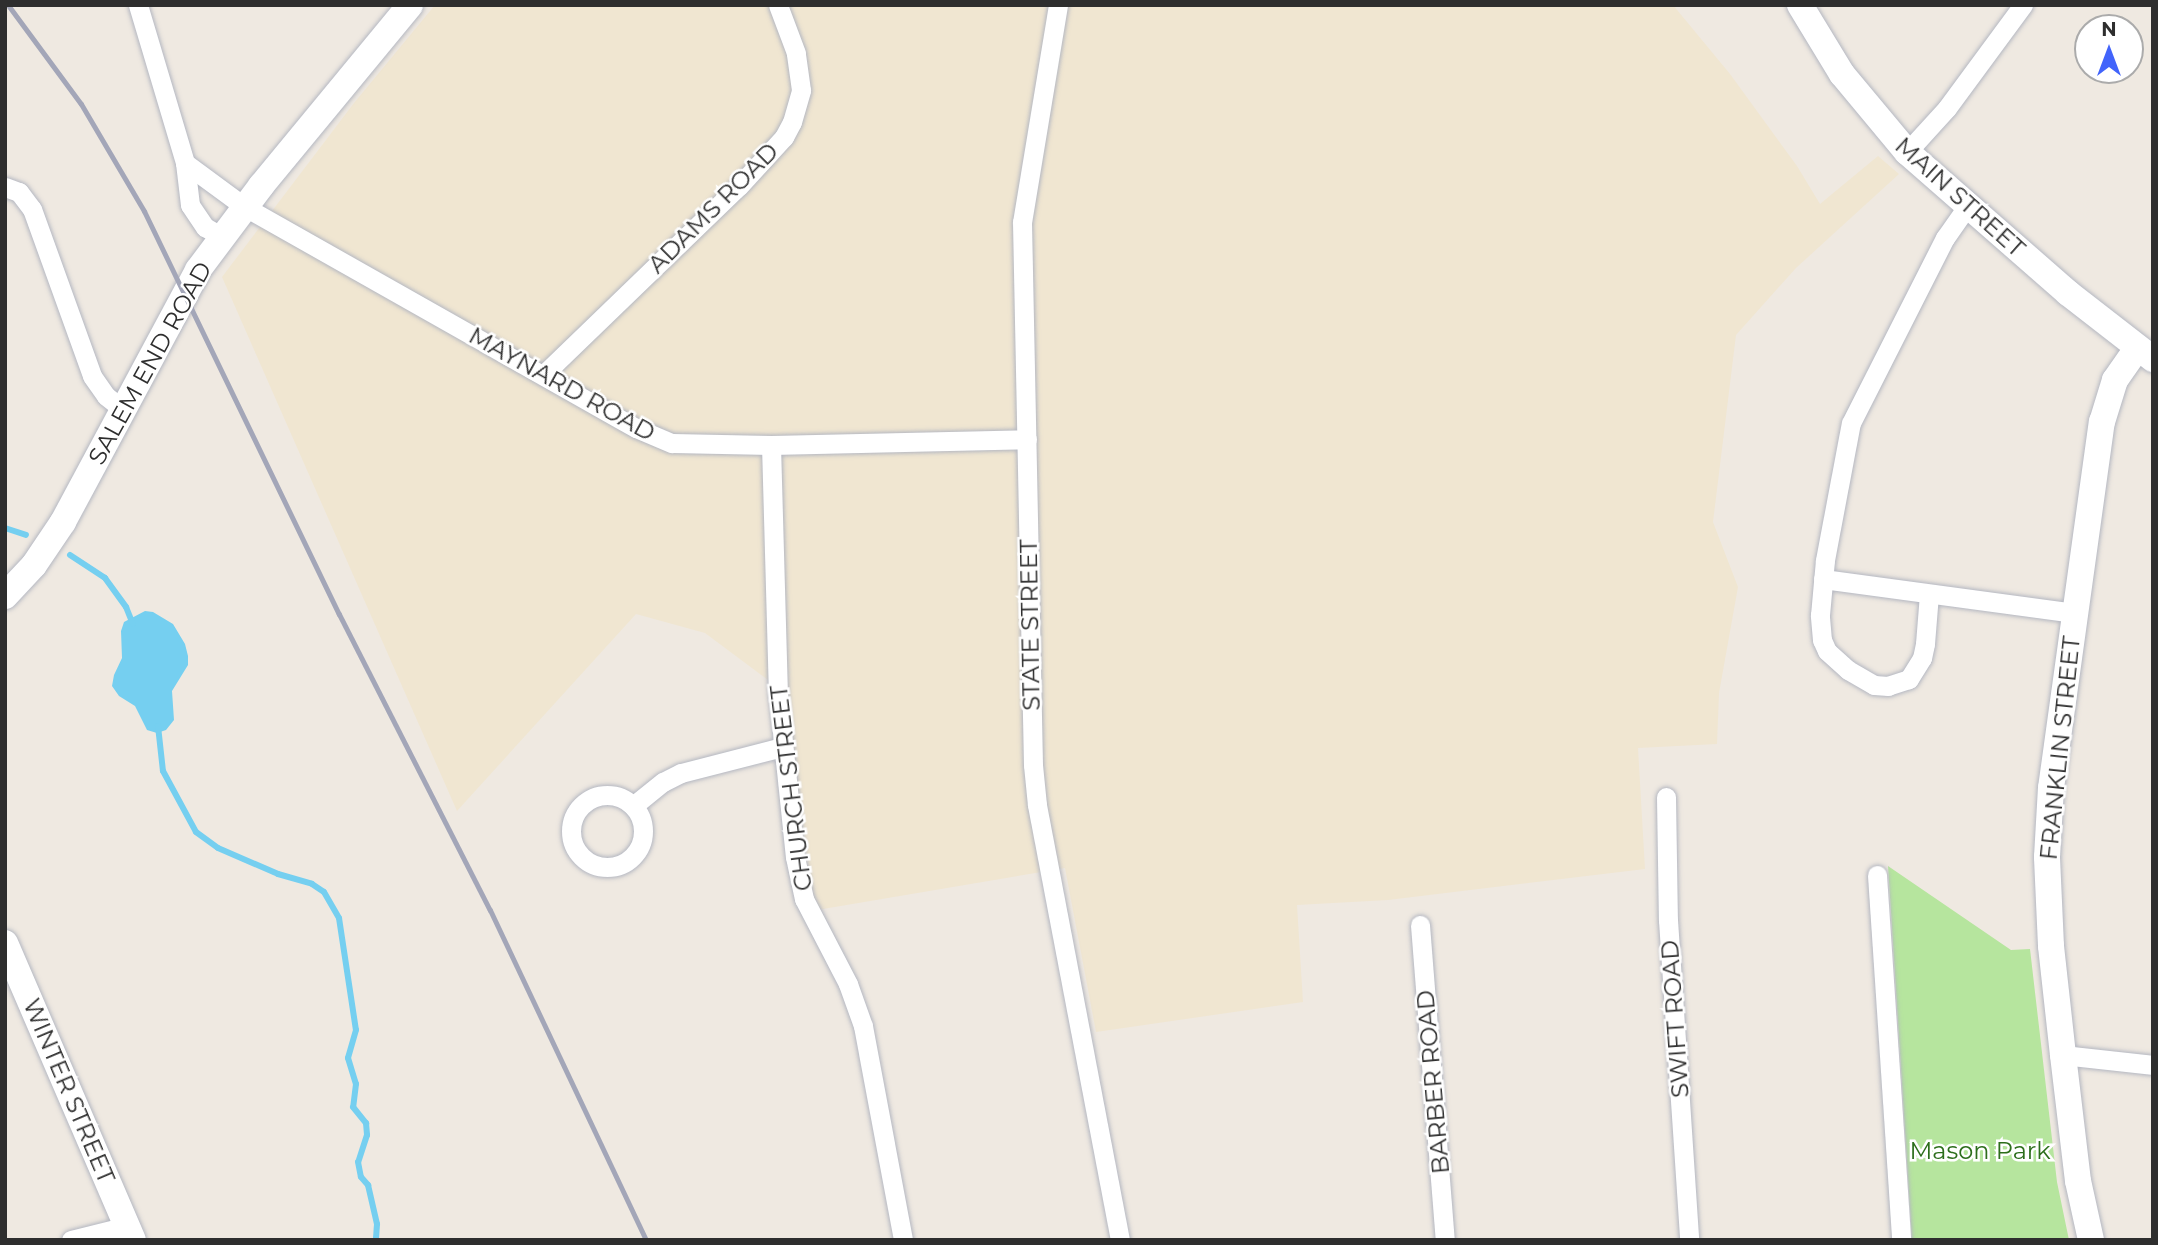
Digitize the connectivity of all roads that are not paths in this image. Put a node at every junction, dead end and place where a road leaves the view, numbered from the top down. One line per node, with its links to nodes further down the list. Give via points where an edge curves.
1 (138, 5): 8 (street)
2 (410, 5): 10 (street, SALEM END ROAD)
3 (778, 5): 14 (street, ADAMS ROAD, via 796,53 801,90 784,137)
4 (1058, 5): 16 (street, STATE STREET, via 1022,222)
5 (1800, 5): 7 (street, MAIN STREET, via 1842,74)
6 (2023, 5): 7 (street, via 1947,108)
7 (1907, 152): 11 (street, MAIN STREET)
8 (185, 163): 10 (street, MAYNARD ROAD); 12 (street, via 187,195 195,217)
9 (5, 187): 15 (street, via 19,192 32,209 92,376 106,396)
10 (244, 207): 12 (street, SALEM END ROAD); 14 (street, MAYNARD ROAD)
11 (1967, 207): 13 (street, MAIN STREET); 18 (street, via 1945,238 1856,410)
12 (222, 237): 15 (street, SALEM END ROAD, via 185,292)
13 (2145, 354): 21 (street, FRANKLIN STREET, via 2115,380 2106,400)
14 (543, 375): 17 (street, MAYNARD ROAD, via 636,428 672,443)
15 (124, 410): 20 (street, SALEM END ROAD, via 48,545)
16 (1027, 439): 17 (street, MAYNARD ROAD); 33 (street, STATE STREET, via 1034,784)
17 (771, 445): 22 (street, CHURCH STREET)
18 (1823, 579): 19 (street); 19 (street, via 1820,628 1827,651 1860,678 1888,687 1909,679 1922,658)
19 (1929, 594): 21 (street)
20 (5, 596)
21 (2075, 613): 28 (street, FRANKLIN STREET, via 2046,857)
22 (782, 747): 24 (street, via 681,773); 32 (street, CHURCH STREET, via 801,889 811,918 848,984 863,1026)
23 (1666, 797): 35 (street, SWIFT ROAD, via 1668,920)
24 (633, 806)
25 (1877, 875): 36 (street)
26 (1420, 925): 34 (street, BARBER ROAD)
27 (5, 943): 30 (street, WINTER STREET)
28 (2063, 1055): 29 (street); 37 (street, FRANKLIN STREET, via 2078,1181)
29 (2153, 1065)
30 (130, 1233): 31 (street)
31 (71, 1240)
32 (903, 1240)
33 (1120, 1240)
34 (1445, 1240)
35 (1689, 1240)
36 (1901, 1240)
37 (2091, 1240)

